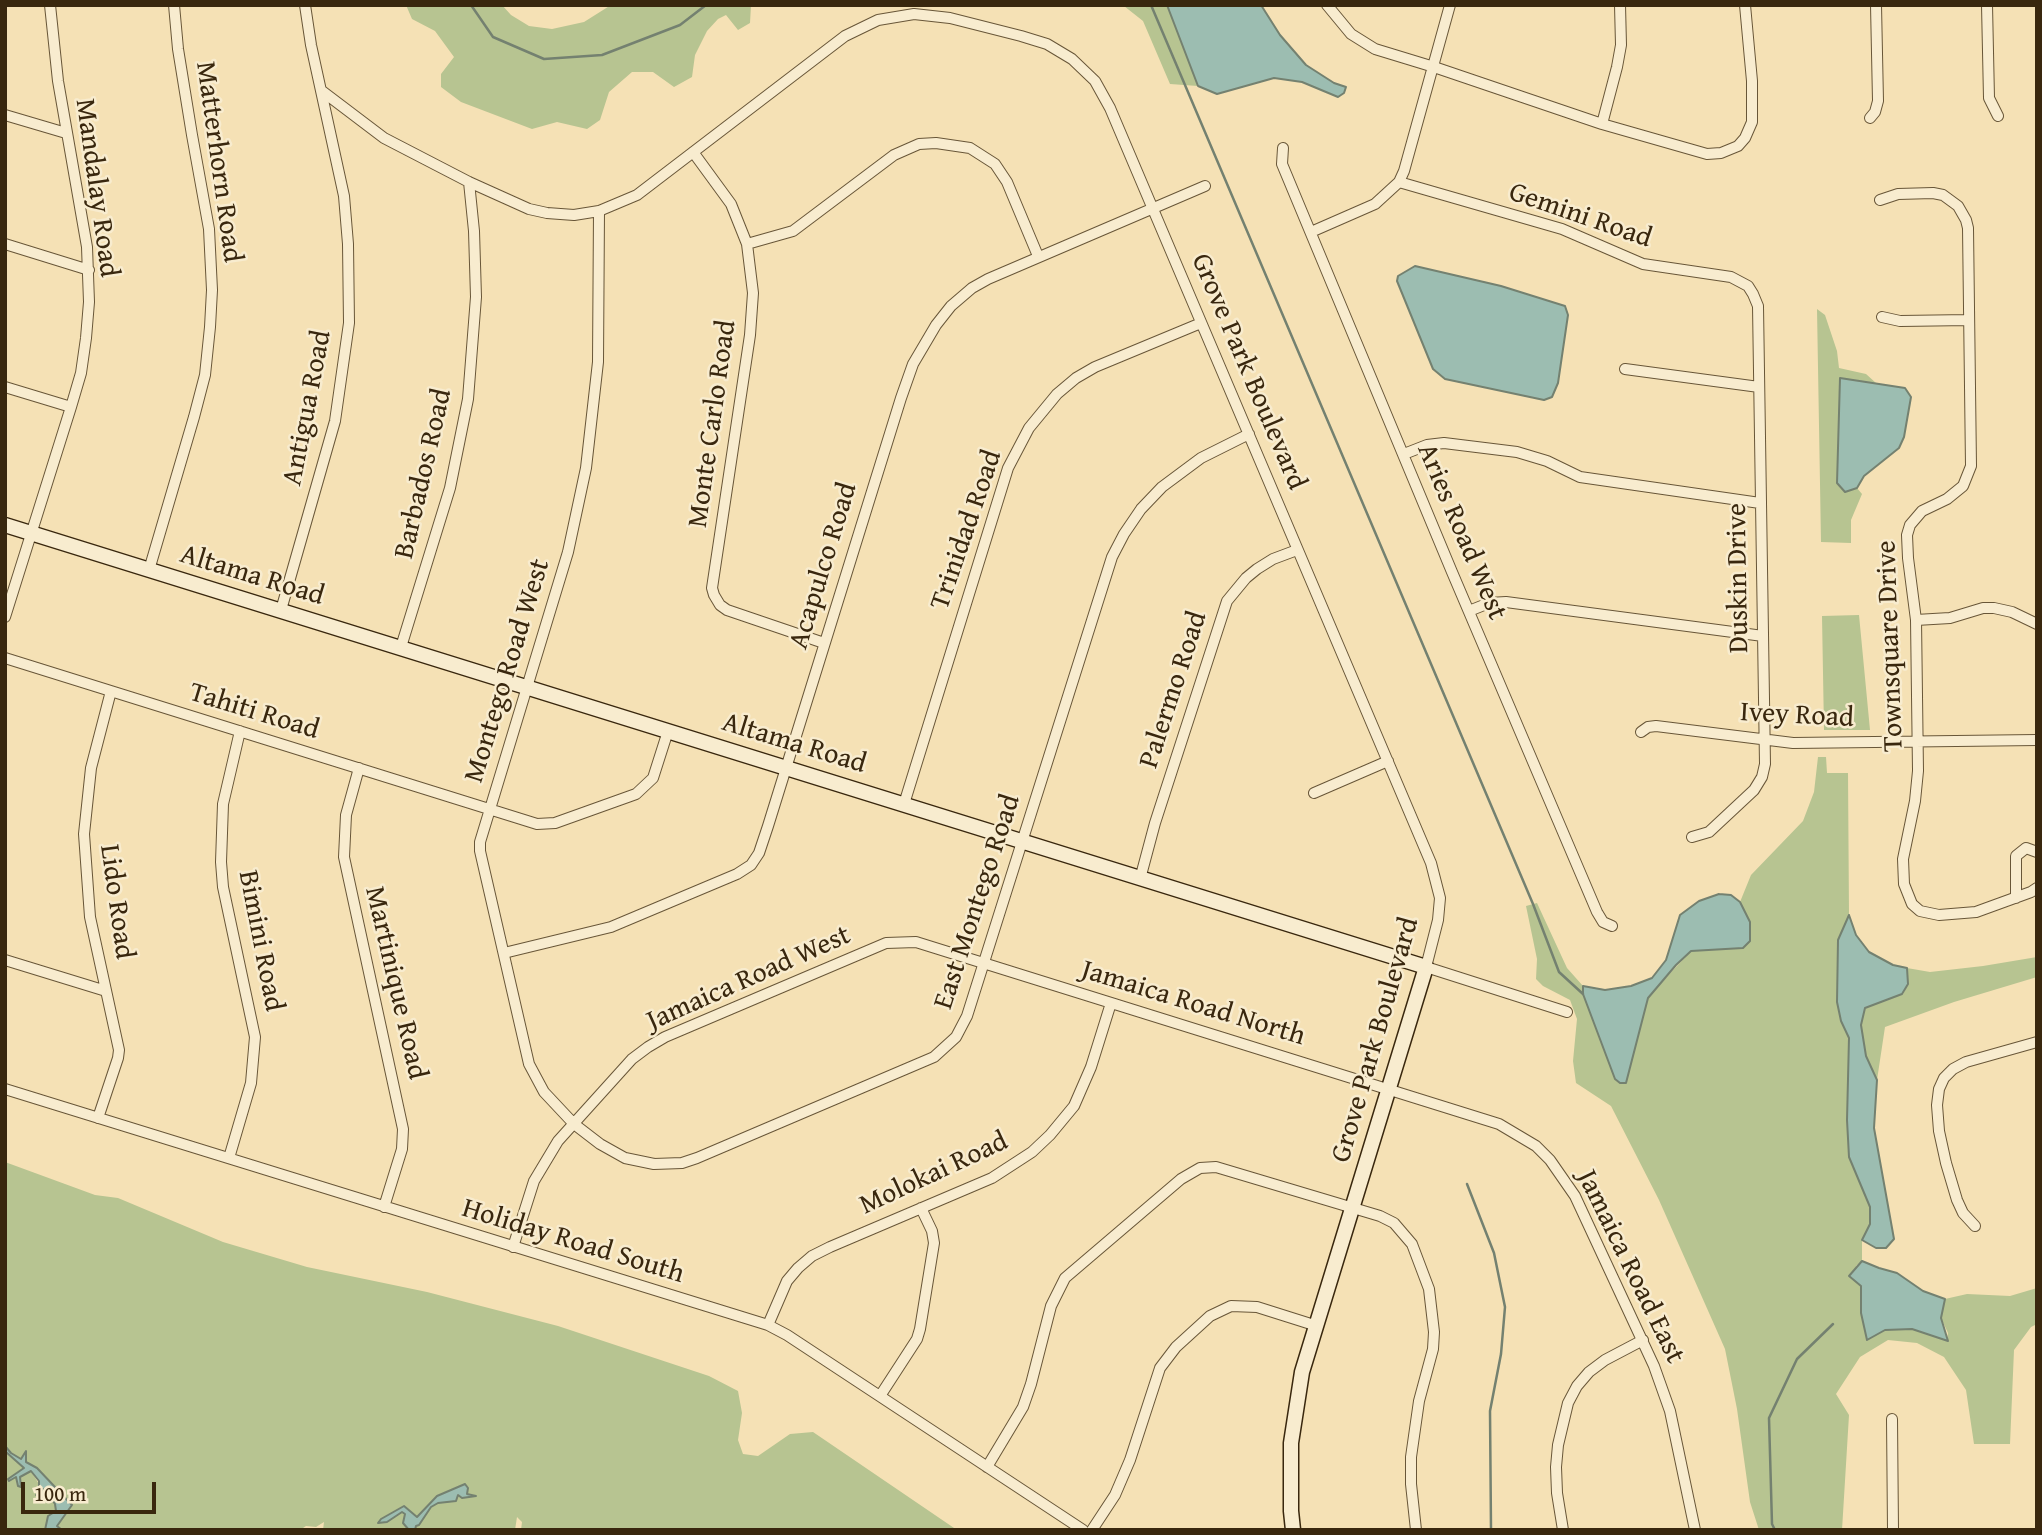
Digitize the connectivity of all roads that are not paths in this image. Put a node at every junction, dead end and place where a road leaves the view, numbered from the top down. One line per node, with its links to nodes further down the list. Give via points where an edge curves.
1 (50, 5): 16 (street, Mandalay Road)
2 (174, 5): 44 (street, Matterhorn Road, via 209,229 211,327 205,374)
3 (305, 5): 11 (street, Antigua Road)
4 (1327, 5): 10 (street, via 1364,44)
5 (1450, 5): 10 (street)
6 (1620, 5): 15 (street, via 1621,45)
7 (1745, 5): 15 (street, via 1752,81 1752,115 1745,138 1730,150 1707,154)
8 (1876, 5): 14 (street, via 1878,101)
9 (1987, 5): 13 (street, via 1989,98)
10 (1434, 67): 15 (street); 20 (street)
11 (322, 91): 19 (street, Grove Park Boulevard, via 384,138); 45 (street, Antigua Road, via 344,196 349,323 330,444)
12 (5, 115): 16 (street)
13 (1998, 116)
14 (1870, 118)
15 (1602, 124)
16 (66, 133): 29 (street, Mandalay Road)
17 (1283, 148): 25 (street, Aries Road West, via 1282,164)
18 (693, 152): 23 (street, Grove Park Boulevard, via 853,31 896,16 933,15 1047,44 1084,69 1110,108); 24 (street, Grove Park Boulevard, via 637,195); 27 (street, Monte Carlo Road, via 731,204)
19 (469, 182): 24 (street, Grove Park Boulevard, via 547,213); 52 (street, Barbados Road, via 476,296 466,409 450,488)
20 (1399, 182): 25 (street, via 1375,204); 30 (street, Gemini Road, via 1562,229 1643,264 1731,277)
21 (1205, 186): 23 (street, Acapulco Road)
22 (1880, 200): 32 (street, Townsquare Drive, via 1891,194 1933,193 1958,206 1968,228)
23 (1152, 208): 28 (street, Acapulco Road); 33 (street, Grove Park Boulevard)
24 (599, 211): 54 (street, Montego Road West, via 598,362 586,468 568,552)
25 (1311, 232): 39 (street, Aries Road West)
26 (5, 244): 29 (street)
27 (747, 244): 28 (street, via 793,231 894,155 936,142 970,148 995,164); 51 (street, Monte Carlo Road, via 753,311 712,588 727,610)
28 (1038, 256): 51 (street, Acapulco Road, via 972,288 951,306 924,343 901,398)
29 (89, 270): 37 (street, Mandalay Road, via 86,338)
30 (1748, 286): 36 (street, Duskin Drive, via 1758,306)
31 (1882, 317): 32 (street)
32 (1969, 320): 48 (street, Townsquare Drive, via 1971,466 1956,494 1922,511 1910,525 1908,558)
33 (1201, 323): 38 (street, Grove Park Boulevard); 66 (street, Trinidad Road, via 1076,378 1029,428 1008,468)
34 (1625, 369): 36 (street)
35 (5, 387): 37 (street)
36 (1759, 387): 40 (street, Duskin Drive)
37 (71, 407): 42 (street, Mandalay Road)
38 (1248, 434): 43 (street, Grove Park Boulevard); 69 (street, East Montego Road, via 1217,448 1162,487 1124,534 1103,580)
39 (1404, 454): 40 (street, via 1444,443 1504,450 1532,455 1580,477); 46 (street, Aries Road West)
40 (1760, 503): 50 (street, Duskin Drive)
41 (5, 524): 42 (street, Altama Road)
42 (32, 533): 44 (street, Altama Road); 47 (street, Mandalay Road)
43 (1297, 550): 62 (street, Grove Park Boulevard); 71 (street, Palermo Road, via 1257,569 1227,601)
44 (149, 570): 45 (street, Altama Road)
45 (281, 610): 52 (street, Altama Road)
46 (1469, 611): 50 (street, via 1506,602); 74 (street, Aries Road West, via 1597,912)
47 (5, 617)
48 (1916, 620): 49 (street, via 1994,608); 61 (street, Townsquare Drive)
49 (2037, 624)
50 (1763, 636): 59 (street, Duskin Drive)
51 (824, 643): 64 (street, Acapulco Road)
52 (401, 647): 54 (street, Altama Road)
53 (5, 658): 55 (street, Tahiti Road)
54 (526, 687): 57 (street, Altama Road); 67 (street, Montego Road West)
55 (111, 691): 56 (street, Tahiti Road); 79 (street, Lido Road, via 91,768 84,834 90,916)
56 (240, 731): 63 (street, Tahiti Road); 87 (street, Bimini Road, via 223,804 221,862 256,1037 251,1083)
57 (667, 731): 64 (street, Altama Road); 67 (street, Tahiti Road, via 653,778 636,794 546,825)
58 (1641, 732): 59 (street, Ivey Road, via 1656,726)
59 (1764, 740): 61 (street, Ivey Road); 68 (street, Duskin Drive, via 1762,777 1754,790 1709,832)
60 (2037, 740): 61 (street, Ivey Road)
61 (1918, 742): 73 (street, Townsquare Drive, via 1917,786 1902,873 1912,904 1928,914 1952,915)
62 (1388, 761): 65 (street); 78 (street, Grove Park Boulevard, via 1437,879 1438,920)
63 (359, 768): 67 (street, Tahiti Road); 88 (street, Martinique Road, via 346,815 344,857 403,1129 402,1149)
64 (785, 768): 66 (street, Altama Road); 75 (street, Acapulco Road, via 759,853 751,865 611,927)
65 (1314, 793)
66 (904, 804): 69 (street, Altama Road)
67 (488, 809): 75 (street, Montego Road West, via 480,851)
68 (1692, 837)
69 (1021, 842): 71 (street, Altama Road); 77 (street, East Montego Road)
70 (2037, 852): 73 (street, via 2026,848 2016,856)
71 (1140, 879): 78 (street, Altama Road)
72 (2037, 888): 73 (street)
73 (2016, 898)
74 (1612, 926)
75 (504, 953): 86 (street, Montego Road West, via 528,1064 544,1092)
76 (5, 960): 79 (street)
77 (983, 964): 80 (street, Jamaica Road North); 86 (street, Jamaica Road West, via 916,942 886,943 648,1046); 86 (street, East Montego Road, via 965,1022 940,1053 697,1158 669,1164 638,1162 613,1152)
78 (1426, 967): 81 (street, Altama Road); 84 (street, Grove Park Boulevard)
79 (106, 991): 85 (street, Lido Road, via 118,1058)
80 (1111, 1003): 84 (street, Jamaica Road North); 90 (street, Molokai Road, via 1074,1106 1050,1135 992,1178)
81 (1567, 1012)
82 (2037, 1042): 91 (street, via 1953,1069 1944,1078 1937,1098 1941,1142 1957,1200)
83 (5, 1089): 85 (street, Holiday Road South)
84 (1388, 1089): 89 (street, Grove Park Boulevard); 95 (street, Jamaica Road East, via 1499,1124 1550,1160 1574,1195)
85 (98, 1118): 87 (street, Holiday Road South)
86 (574, 1124): 92 (street, Jamaica Road West, via 534,1181)
87 (229, 1158): 88 (street, Holiday Road South)
88 (384, 1207): 92 (street, Holiday Road South)
89 (1351, 1207): 94 (street, Grove Park Boulevard); 98 (street, via 1216,1167 1188,1173 1060,1284 1023,1407); 102 (street, via 1380,1216 1404,1233 1432,1299 1433,1349 1411,1457)
90 (921, 1208): 93 (street, Molokai Road, via 812,1256 787,1281); 96 (street, via 934,1243 920,1329)
91 (1975, 1226)
92 (513, 1247): 93 (street, Holiday Road South)
93 (768, 1325): 96 (street, Holiday Road South)
94 (1314, 1325): 100 (street, via 1257,1307 1231,1306 1210,1316 1176,1347 1155,1380 1115,1495); 101 (street, Grove Park Boulevard, via 1293,1424)
95 (1643, 1340): 103 (street, via 1589,1372 1568,1404 1556,1467); 104 (street, Jamaica Road East, via 1670,1411)
96 (880, 1396): 98 (street, Holiday Road South)
97 (1892, 1419): 105 (street)
98 (987, 1467): 99 (street, Holiday Road South)
99 (1083, 1530)
100 (1092, 1530)
101 (1293, 1530)
102 (1416, 1530)
103 (1563, 1530)
104 (1695, 1530)
105 (1893, 1530)

